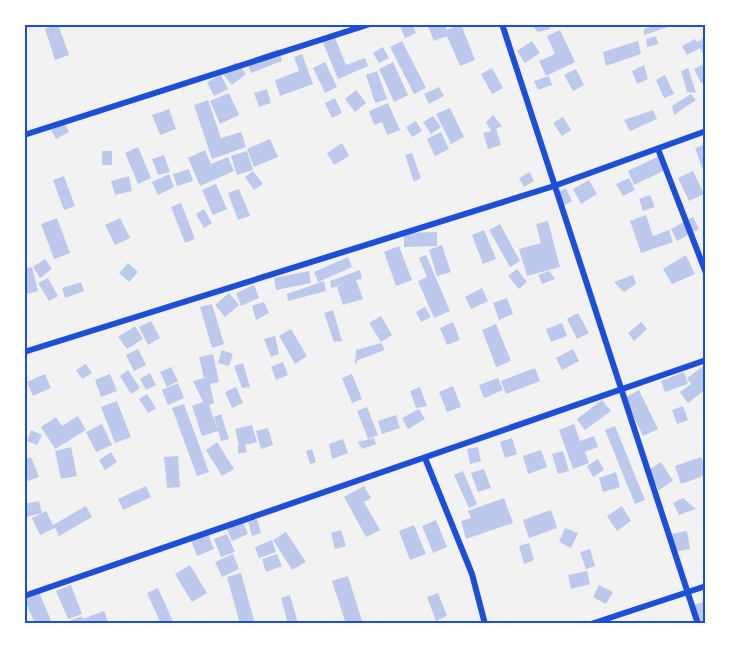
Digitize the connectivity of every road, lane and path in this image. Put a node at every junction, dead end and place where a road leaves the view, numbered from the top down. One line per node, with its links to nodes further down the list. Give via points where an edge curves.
1 (370, 24): 4 (street)
2 (502, 24): 6 (street)
3 (706, 131): 5 (street)
4 (24, 135)
5 (658, 149): 6 (street); 7 (street)
6 (554, 186): 8 (street); 10 (street)
7 (706, 273)
8 (24, 352)
9 (706, 360): 10 (street)
10 (622, 389): 11 (street); 13 (street)
11 (425, 458): 14 (street); 15 (street, via 472,574)
12 (706, 586): 13 (street)
13 (688, 592): 16 (street); 17 (street)
14 (24, 596)
15 (485, 624)
16 (591, 624)
17 (699, 624)

